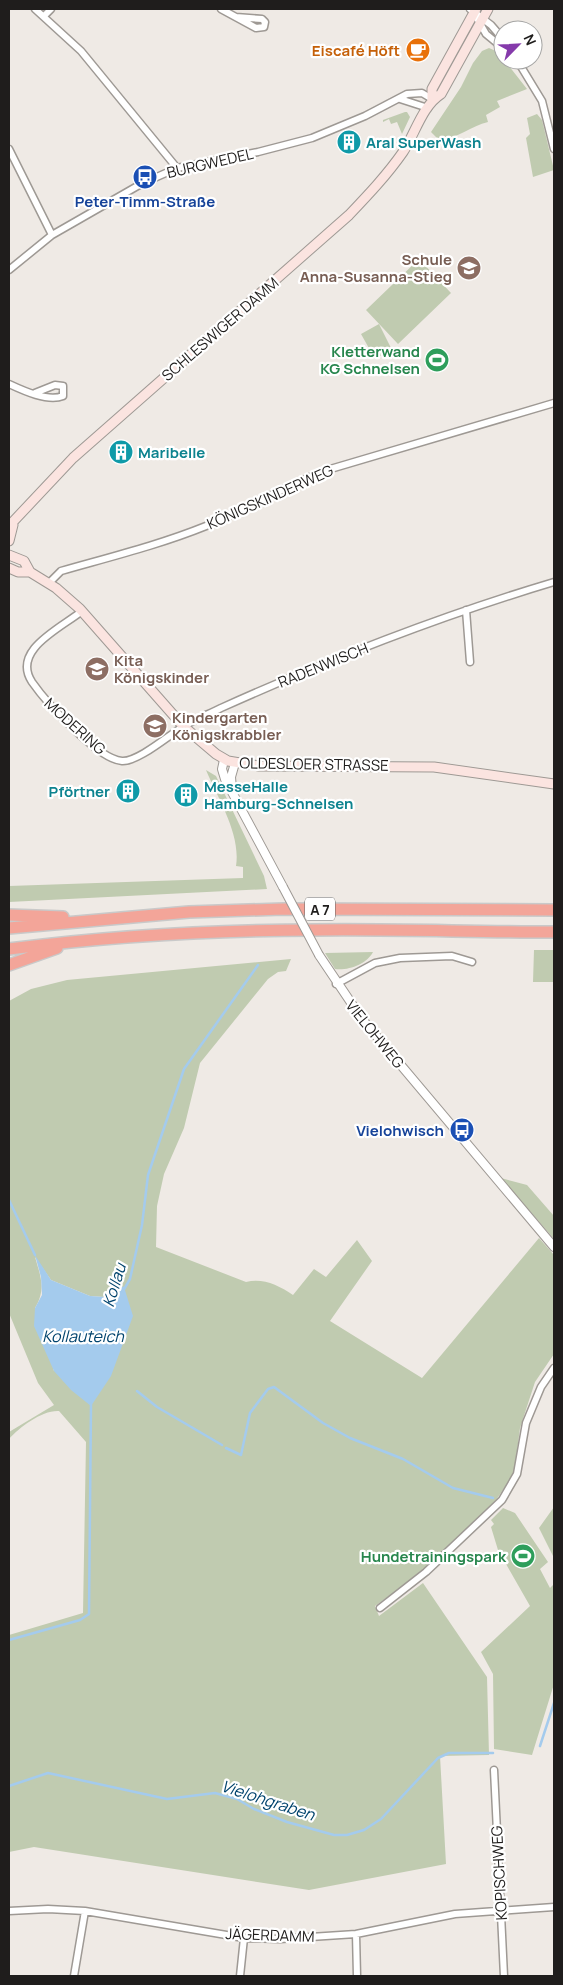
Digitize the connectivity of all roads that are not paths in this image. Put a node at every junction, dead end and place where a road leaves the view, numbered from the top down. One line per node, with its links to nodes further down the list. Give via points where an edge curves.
1 (35, 9): 6 (street)
2 (51, 9): 6 (street)
3 (221, 9): 7 (street)
4 (488, 9): 8 (main road, SCHLESWIGER DAMM)
5 (474, 10): 8 (street); 13 (main road, SCHLESWIGER DAMM, via 432,88)
6 (44, 16): 17 (street, via 82,51)
7 (236, 16)
8 (481, 21): 9 (street); 10 (street); 13 (main road, SCHLESWIGER DAMM, via 441,94)
9 (493, 31)
10 (493, 36)
11 (523, 70): 16 (street, via 542,101)
12 (400, 99): 13 (street, BURGWEDEL, via 417,93); 14 (street); 17 (street, BURGWEDEL, via 296,143)
13 (432, 99): 14 (main road, SCHLESWIGER DAMM)
14 (428, 108): 23 (main road, SCHLESWIGER DAMM, via 396,162 349,215 72,458)
15 (9, 149): 18 (street)
16 (554, 149)
17 (177, 168): 18 (street, BURGWEDEL, via 141,184)
18 (52, 235): 19 (street, BURGWEDEL)
19 (9, 270)
20 (9, 384): 21 (street)
21 (35, 393)
22 (554, 404): 30 (street, KÖNIGSKINDERWEG, via 327,470 175,538 61,571)
23 (11, 525): 24 (main road, SCHLESWIGER DAMM)
24 (9, 541)
25 (9, 555): 27 (main road, OLDESLOER STRASSE, via 24,562)
26 (9, 568): 27 (main road, OLDESLOER STRASSE)
27 (28, 572): 28 (main road); 30 (main road, OLDESLOER STRASSE)
28 (9, 578)
29 (554, 582): 31 (street, RADENWISCH)
30 (49, 583): 32 (main road, OLDESLOER STRASSE)
31 (466, 610): 33 (street); 34 (street, RADENWISCH, via 274,684)
32 (82, 611): 34 (main road, OLDESLOER STRASSE); 34 (street, MODERING, via 35,646 26,661 29,677 49,704 102,752 119,760 132,759)
33 (470, 662)
34 (183, 726): 35 (main road, OLDESLOER STRASSE)
35 (224, 760): 36 (main road, OLDESLOER STRASSE); 38 (street, VIELOHWEG, via 223,773)
36 (235, 764): 37 (main road, OLDESLOER STRASSE, via 434,767); 38 (street, VIELOHWEG, via 231,781)
37 (554, 784)
38 (234, 794): 48 (street, VIELOHWEG, bridge)
39 (553, 910): 41 (highway, A 7, via 283,909)
40 (9, 915): 41 (highway)
41 (87, 919): 42 (highway, A 7)
42 (9, 928)
43 (553, 932): 44 (highway, A 7, via 314,930)
44 (81, 941): 45 (highway, A 7); 47 (highway)
45 (9, 948)
46 (472, 962): 48 (street, via 452,956 400,958 375,963)
47 (9, 964)
48 (336, 984): 49 (street, VIELOHWEG)
49 (554, 1247)
50 (554, 1368): 51 (street, via 541,1387 526,1422 516,1474 502,1500 426,1572)
51 (380, 1608)
52 (494, 1770): 54 (street, KOPISCHWEG)
53 (554, 1907): 54 (street, JÄGERDAMM)
54 (501, 1910): 57 (street, JÄGERDAMM, via 455,1914); 62 (street, KOPISCHWEG)
55 (9, 1911): 56 (street, JÄGERDAMM)
56 (85, 1911): 58 (street, JÄGERDAMM); 59 (street)
57 (356, 1934): 58 (street, JÄGERDAMM); 61 (street)
58 (244, 1938): 60 (street)
59 (74, 1976)
60 (240, 1976)
61 (357, 1976)
62 (504, 1976)

